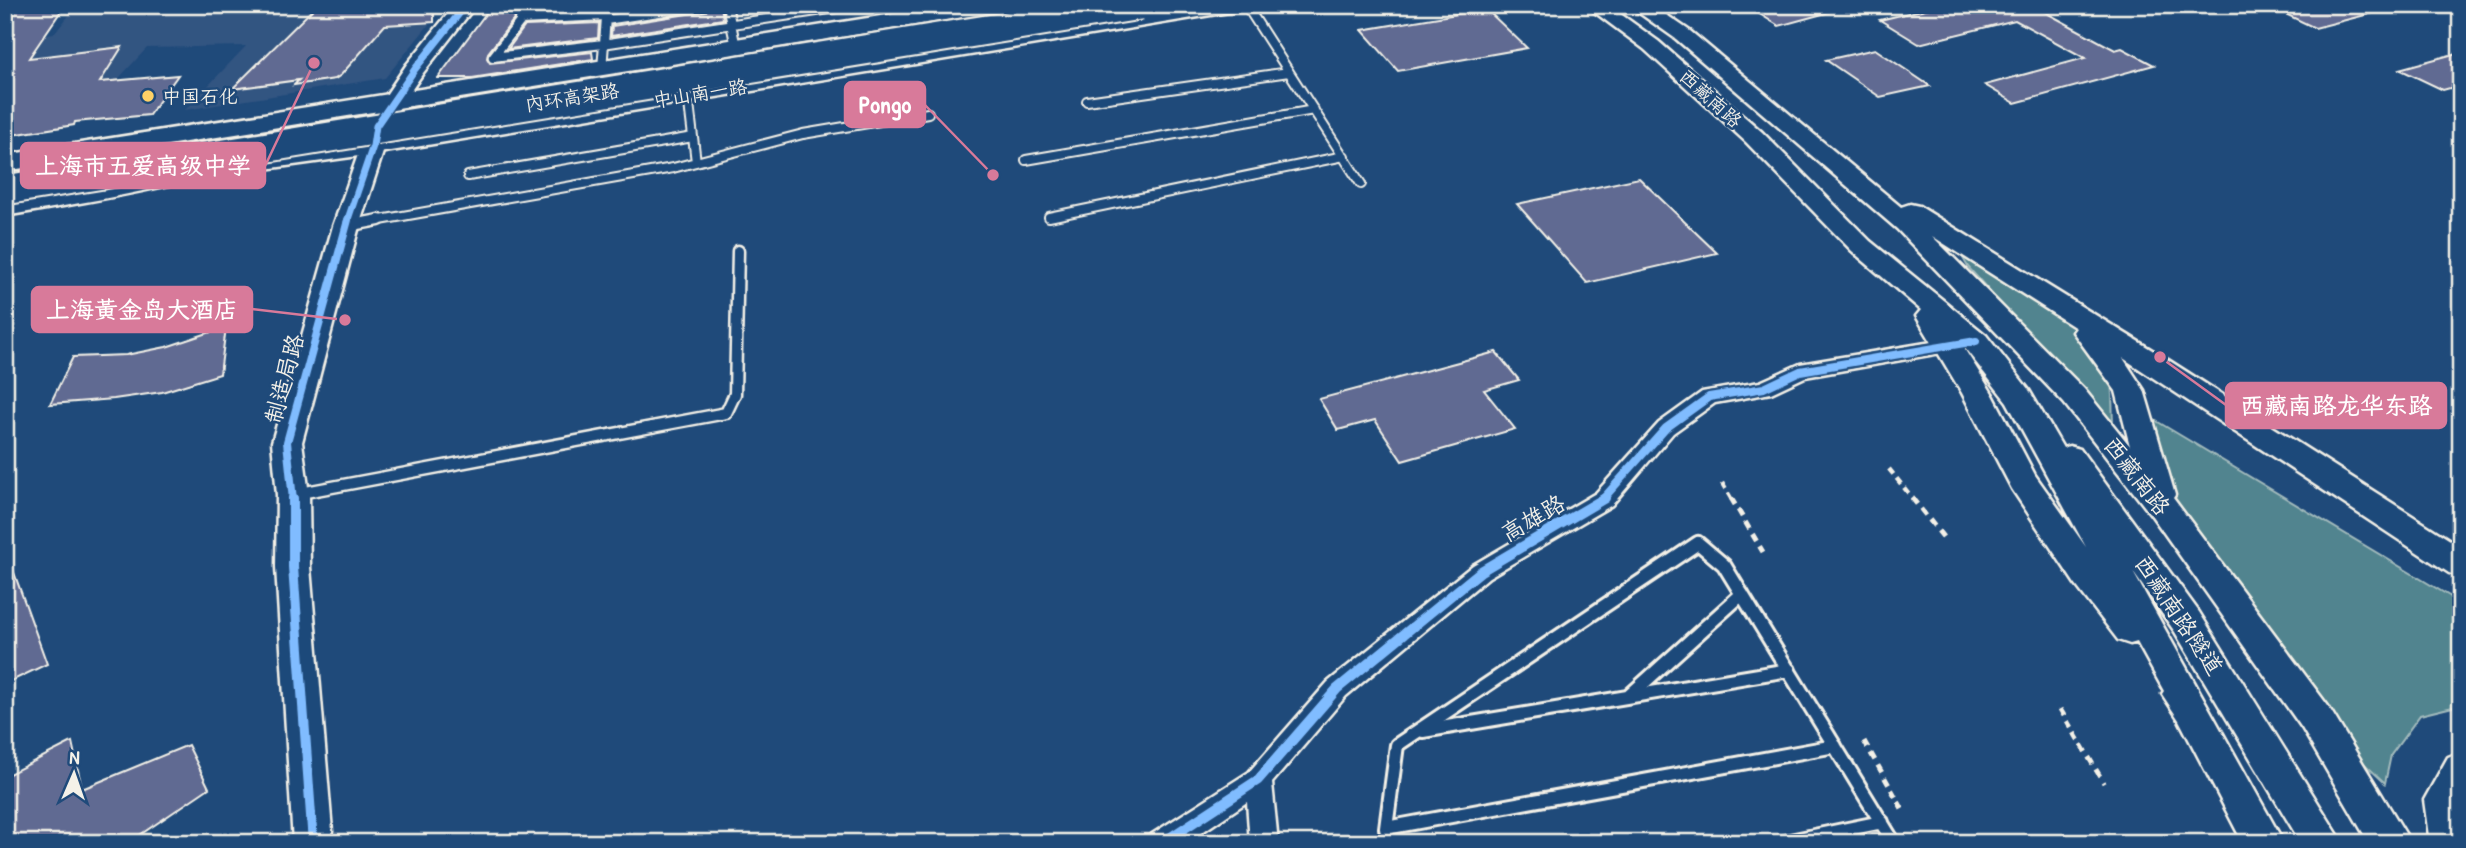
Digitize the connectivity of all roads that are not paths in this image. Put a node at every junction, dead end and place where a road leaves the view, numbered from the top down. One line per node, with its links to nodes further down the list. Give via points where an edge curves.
1 (466, 5): 21 (main road, 制造局路)
2 (533, 5): 15 (lane)
3 (607, 5): 14 (lane)
4 (705, 5): 14 (lane)
5 (727, 5): 16 (lane)
6 (856, 5): 16 (lane)
7 (996, 5): 16 (main road, 中山南一路)
8 (1061, 5): 31 (highway, 内环高架路)
9 (1140, 5): 35 (highway, 内环高架路, bridge)
10 (1229, 5): 19 (main road, 中山南一路)
11 (1246, 5): 18 (lane)
12 (1595, 5): 41 (main road, 西藏南路, via 1651,45 1754,136)
13 (1638, 5): 27 (main road, 西藏南路, via 1684,35)
14 (606, 18): 15 (lane); 17 (lane)
15 (520, 20): 17 (lane, via 493,57)
16 (734, 36): 17 (main road, 中山南一路)
17 (603, 56): 21 (main road, 中山南一路)
18 (1289, 72): 20 (lane); 22 (lane)
19 (688, 95): 24 (lane); 25 (main road, 中山南一路)
20 (1087, 101)
21 (392, 102): 25 (main road, 制造局路, via 376,126); 29 (main road, 中山南一路)
22 (1314, 110): 26 (lane); 28 (lane)
23 (929, 113): 30 (lane, via 803,134)
24 (693, 138): 30 (lane); 33 (lane)
25 (373, 146): 32 (main road, 中山南一路); 38 (main road, 制造局路)
26 (1344, 156): 34 (lane); 37 (lane)
27 (1826, 158): 40 (main road, 西藏南路); 44 (main road, 西藏南路, via 1906,224 2048,368)
28 (1026, 160)
29 (5, 163)
30 (696, 163): 38 (lane)
31 (5, 175)
32 (161, 176): 35 (main road); 36 (main road, 中山南一路, via 133,186)
33 (468, 176)
34 (1362, 184)
35 (5, 193)
36 (5, 207)
37 (1049, 217)
38 (346, 226): 43 (main road, 制造局路, via 287,442)
39 (738, 251): 43 (lane, via 735,394 726,413)
40 (2073, 315): 44 (main road, via 2130,390); 45 (main road, 西藏南路)
41 (1963, 343): 42 (main road, 西藏南路); 49 (main road, 西藏南路, via 2023,481 2087,575); 53 (street, 高雄路, via 1800,371 1764,388 1709,397 1665,428 1604,499 1480,571 1337,689)
42 (2019, 397): 49 (main road, 西藏南路); 63 (main road, 西藏南路隧道, via 2079,470 2187,622)
43 (293, 495): 56 (main road, 制造局路, via 293,566)
44 (2163, 508): 64 (main road, 西藏南路, via 2315,717)
45 (2461, 564)
46 (1742, 593): 47 (lane); 48 (lane); 50 (lane, via 1724,565 1698,543)
47 (1789, 670): 48 (lane); 51 (lane)
48 (1629, 696): 50 (lane)
49 (2192, 709): 62 (main road, 西藏南路)
50 (1417, 732): 55 (lane, via 1397,745)
51 (1835, 746): 54 (lane); 55 (lane)
52 (2461, 769): 65 (main road, via 2443,800)
53 (1258, 780): 57 (street, 高雄路); 58 (street)
54 (1882, 822): 60 (lane); 61 (lane)
55 (1386, 828): 59 (lane)
56 (313, 843)
57 (1162, 843)
58 (1264, 843)
59 (1389, 843)
60 (1780, 843)
61 (1894, 843)
62 (2264, 843)
63 (2323, 843)
64 (2391, 843)
65 (2450, 843)

